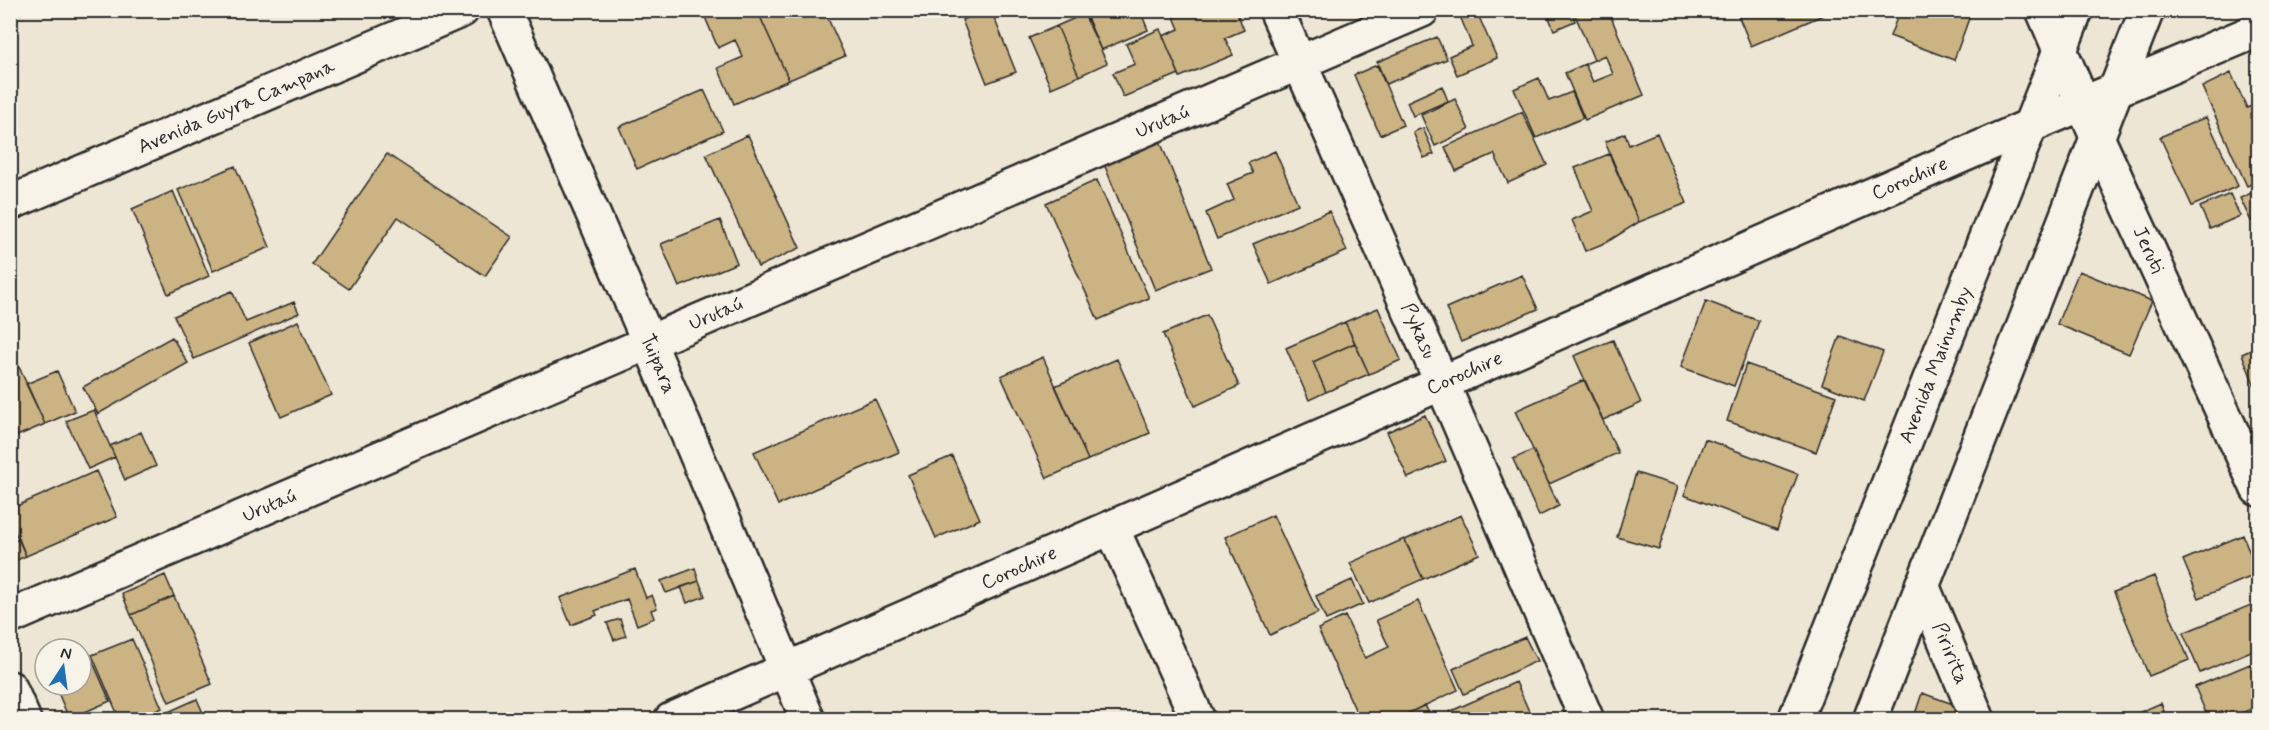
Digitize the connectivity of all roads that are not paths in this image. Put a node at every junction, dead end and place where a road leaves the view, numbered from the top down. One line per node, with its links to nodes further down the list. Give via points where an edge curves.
1 (462, 10): 15 (street, Avenida Guyra Campana)
2 (504, 10): 16 (street, Tuipara)
3 (1276, 10): 10 (street, Pykasu)
4 (1422, 10): 10 (street, Urutaú)
5 (2043, 10): 9 (street, Jeruti)
6 (2076, 10): 9 (street, Avenida Mainumby)
7 (2147, 10): 11 (street)
8 (2259, 30): 11 (street, Corochire)
9 (2060, 52): 12 (street, Jeruti); 13 (street, Avenida Mainumby)
10 (1300, 63): 16 (street, Urutaú); 17 (street, Pykasu)
11 (2115, 91): 12 (street, Corochire); 14 (street)
12 (2082, 104): 13 (street, Corochire); 14 (street, Jeruti)
13 (2032, 125): 17 (street, Corochire); 29 (street, Avenida Mainumby)
14 (2097, 137): 18 (street, Jeruti); 20 (street)
15 (10, 203)
16 (649, 342): 21 (street, Urutaú); 22 (street, Tuipara)
17 (1442, 383): 19 (street, Corochire); 28 (street, Pykasu)
18 (2259, 489)
19 (1112, 528): 22 (street, Corochire); 27 (street)
20 (1922, 585): 30 (street); 31 (street, Piririta)
21 (10, 617)
22 (787, 670): 25 (street, Corochire); 26 (street, Tuipara)
23 (10, 688): 24 (street)
24 (24, 720)
25 (671, 720)
26 (808, 720)
27 (1198, 720)
28 (1587, 720)
29 (1795, 720)
30 (1870, 720)
31 (1978, 720)

